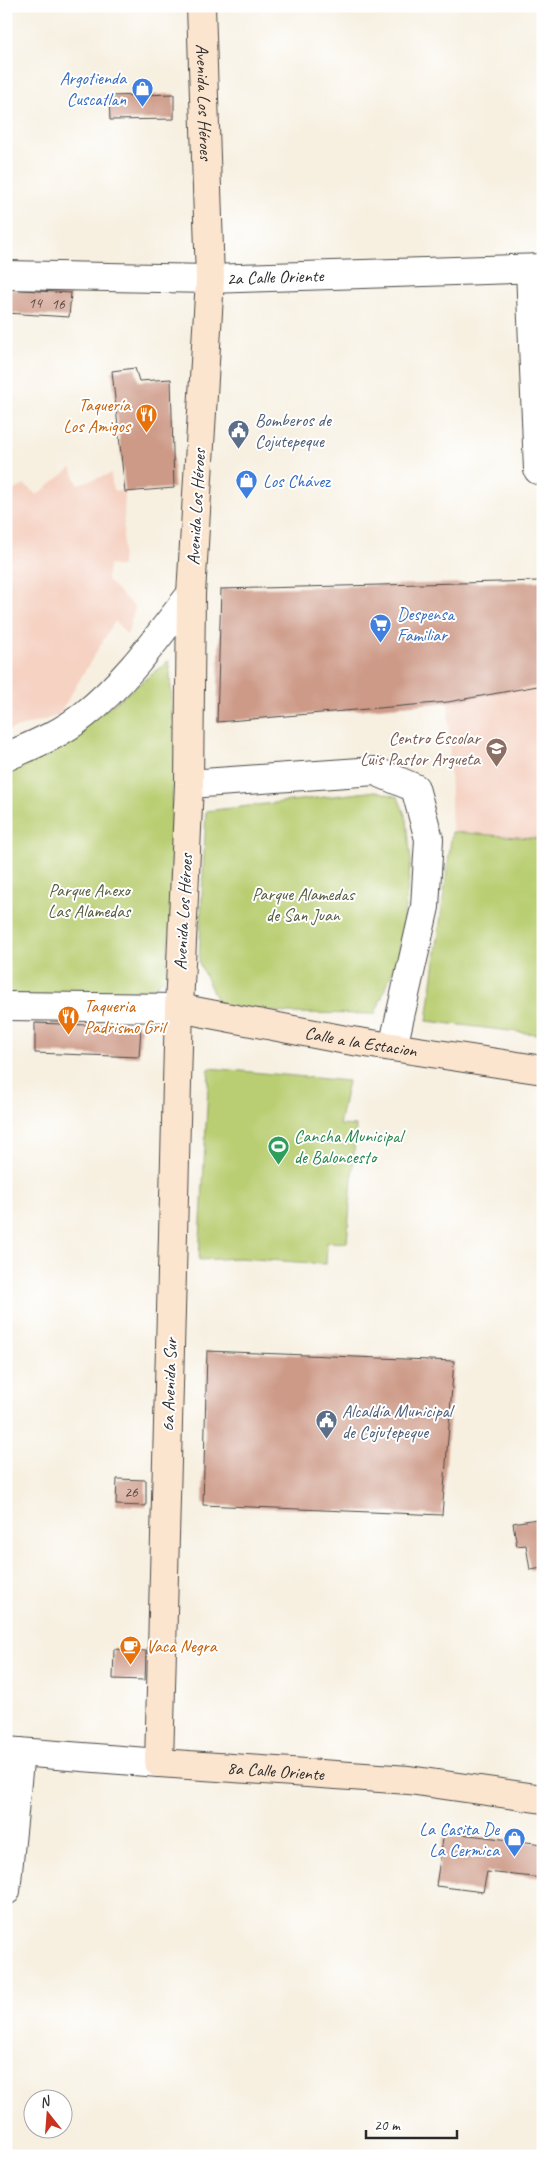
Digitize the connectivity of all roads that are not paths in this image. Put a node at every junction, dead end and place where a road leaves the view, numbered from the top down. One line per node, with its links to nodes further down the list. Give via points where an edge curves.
1 (201, 6): 4 (main road, Avenida Los Héroes)
2 (537, 269): 4 (street, 2a Calle Oriente); 5 (street)
3 (6, 275): 4 (street, 2a Calle Oriente)
4 (210, 279): 6 (main road, Avenida Los Héroes)
5 (538, 470)
6 (191, 594): 7 (street, via 121,683 83,716 46,739); 8 (main road, Avenida Los Héroes)
7 (6, 757)
8 (189, 784): 10 (main road, Avenida Los Héroes); 11 (street, via 375,771 415,788 429,839 425,907)
9 (6, 1006): 10 (street)
10 (179, 1008): 11 (main road, Calle a la Estacion); 14 (main road, 6a Avenida Sur)
11 (393, 1047): 12 (main road, Calle a la Estacion)
12 (543, 1070)
13 (13, 1752): 14 (street, 8a Calle Oriente); 16 (street)
14 (159, 1763): 15 (main road, 8a Calle Oriente, via 409,1780)
15 (543, 1799)
16 (6, 1891)

